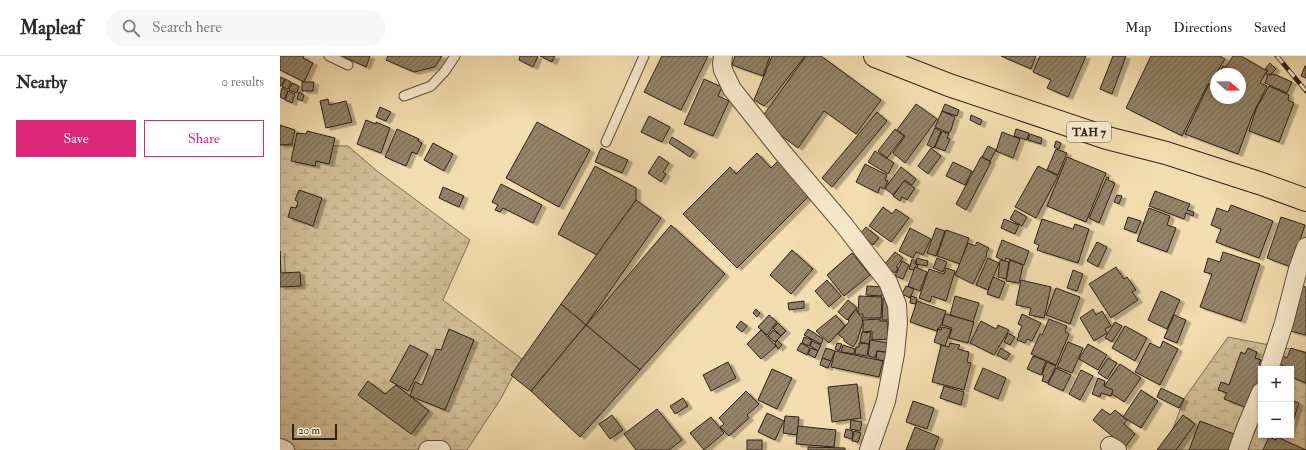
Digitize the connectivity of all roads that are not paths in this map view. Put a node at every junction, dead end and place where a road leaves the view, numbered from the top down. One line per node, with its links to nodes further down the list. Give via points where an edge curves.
1 (329, 56): 6 (lane)
2 (455, 56): 7 (lane, via 431,86)
3 (644, 56): 8 (lane)
4 (723, 56): 17 (street, via 723,70 732,89 884,276 897,305 895,354 886,401)
5 (875, 56): 9 (highway, TAH 7, via 949,85 1106,138 1166,153)
6 (348, 65)
7 (404, 96)
8 (606, 142)
9 (1306, 200)
10 (1306, 247): 11 (street)
11 (1270, 366)
12 (1258, 399): 18 (street)
13 (280, 448): 14 (street)
14 (285, 450)
15 (428, 450): 16 (street)
16 (441, 450)
17 (869, 450)
18 (1238, 450)

